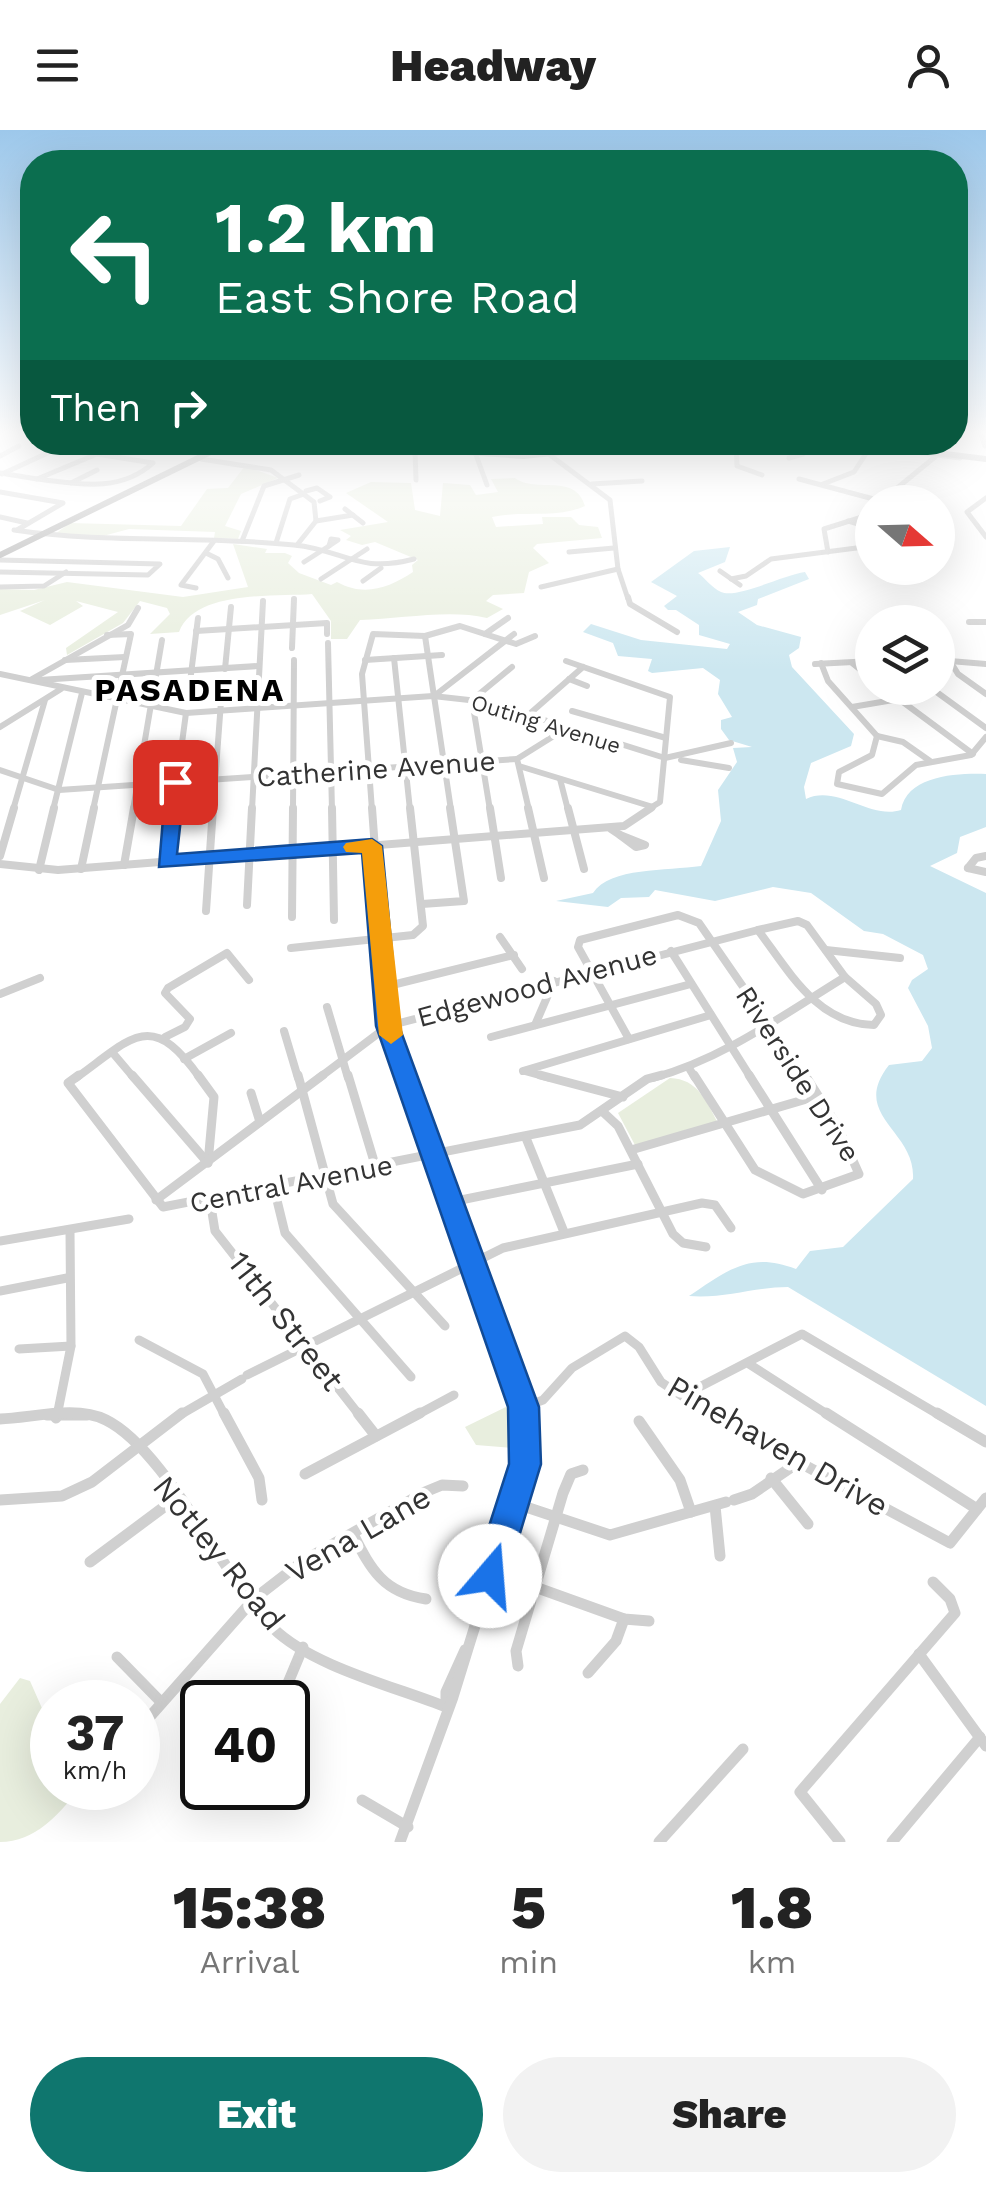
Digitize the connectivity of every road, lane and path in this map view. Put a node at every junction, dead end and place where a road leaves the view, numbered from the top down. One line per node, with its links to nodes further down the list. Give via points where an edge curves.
1 (50, 511): 14 (street)
2 (90, 511): 17 (main road)
3 (254, 511): 20 (street)
4 (287, 511): 21 (street)
5 (318, 511): 12 (street)
6 (348, 511): 9 (street)
7 (612, 511): 24 (street)
8 (968, 511): 18 (street)
9 (353, 515): 12 (street); 15 (street)
10 (0, 517): 14 (street)
11 (855, 517): 13 (street)
12 (316, 521): 22 (street)
13 (848, 521): 16 (street); 29 (street, via 823,530)
14 (27, 523): 17 (street, via 15,530)
15 (363, 523)
16 (855, 523)
17 (39, 535): 19 (street); 31 (main road)
18 (986, 537)
19 (214, 541): 20 (street); 30 (street)
20 (242, 541): 21 (street)
21 (277, 544): 22 (street)
22 (297, 544): 27 (street)
23 (329, 546): 27 (street)
24 (614, 548): 28 (street); 37 (street)
25 (855, 548): 29 (street)
26 (367, 549): 34 (street)
27 (322, 550): 34 (street); 35 (street)
28 (569, 552)
29 (828, 552): 43 (street, via 770,560)
30 (208, 554): 41 (street); 48 (street, via 197,558 182,586)
31 (0, 558): 32 (street)
32 (74, 559): 40 (street); 40 (street, via 160,564 148,575)
33 (414, 559): 36 (street)
34 (351, 560): 36 (street); 42 (street)
35 (304, 562)
36 (381, 568): 44 (street)
37 (618, 570): 46 (street); 61 (street, via 630,604)
38 (720, 571): 43 (street)
39 (0, 572): 40 (street)
40 (65, 574): 47 (street, via 44,586)
41 (228, 578)
42 (321, 579)
43 (731, 579): 45 (street)
44 (363, 581)
45 (740, 585)
46 (541, 586)
47 (0, 587)
48 (196, 588)
49 (294, 599): 57 (street)
50 (263, 600): 58 (street)
51 (138, 608): 64 (street, via 128,625)
52 (230, 608): 59 (street)
53 (198, 618): 60 (street)
54 (508, 618): 62 (street)
55 (969, 622): 56 (street)
56 (986, 622)
57 (294, 625): 58 (street); 69 (street); 106 (street, via 327,623)
58 (261, 627): 59 (street); 83 (street)
59 (228, 629): 60 (street); 86 (street)
60 (196, 631): 88 (street)
61 (677, 632)
62 (485, 634): 65 (street, via 460,626); 68 (street)
63 (514, 634): 68 (street)
64 (106, 635): 72 (street, via 131,634); 74 (street)
65 (425, 636): 71 (street); 76 (street, via 373,634)
66 (535, 636): 68 (street, via 516,644)
67 (162, 640): 89 (street)
68 (504, 640): 100 (street)
69 (292, 648)
70 (442, 655): 71 (street)
71 (426, 656): 73 (street); 100 (street)
72 (126, 657): 74 (street); 91 (street)
73 (394, 658): 76 (street); 102 (street)
74 (62, 660): 93 (street)
75 (294, 660): 111 (street)
76 (365, 660): 105 (street)
77 (566, 661): 85 (street)
78 (955, 661): 81 (street)
79 (851, 662): 80 (street); 82 (street); 112 (street, via 818,664)
80 (855, 662)
81 (986, 664)
82 (855, 665)
83 (258, 666): 86 (street); 113 (street)
84 (512, 667): 103 (street)
85 (583, 667): 92 (street); 123 (street, via 669,696)
86 (225, 668): 88 (street)
87 (955, 669): 99 (street)
88 (191, 670): 89 (street); 97 (street)
89 (156, 672): 91 (street); 110 (street)
90 (0, 674): 93 (street, Outing Avenue)
91 (120, 675): 93 (street); 104 (street)
92 (569, 679): 94 (street); 117 (street)
93 (30, 681): 96 (street, Outing Avenue)
94 (587, 686)
95 (222, 688): 116 (street)
96 (61, 689): 98 (street, Outing Avenue); 101 (street)
97 (188, 690)
98 (82, 694): 104 (street, Outing Avenue); 147 (street)
99 (986, 694)
100 (433, 696): 102 (street, Outing Avenue); 103 (street, Outing Avenue); 131 (street)
101 (45, 700): 118 (street); 141 (street)
102 (398, 700): 105 (street, Outing Avenue); 132 (street)
103 (472, 700): 117 (street, Outing Avenue); 129 (street)
104 (116, 701): 110 (street, Outing Avenue); 146 (street)
105 (363, 702): 106 (street, Outing Avenue); 134 (street)
106 (328, 705): 111 (street, Outing Avenue); 136 (street)
107 (864, 705): 112 (street)
108 (907, 705): 125 (street)
109 (954, 705): 119 (street)
110 (151, 707): 115 (street, Outing Avenue); 145 (street)
111 (293, 707): 113 (street, Outing Avenue); 137 (street)
112 (852, 707): 121 (street)
113 (257, 710): 116 (street, Outing Avenue); 139 (street)
114 (572, 710): 123 (street)
115 (186, 712): 116 (street, Outing Avenue); 143 (street)
116 (221, 712): 142 (street)
117 (526, 716): 120 (street, Outing Avenue)
118 (0, 727)
119 (986, 728)
120 (565, 729): 126 (street, Outing Avenue); 130 (street)
121 (877, 736): 128 (street, via 903,742); 128 (street, via 873,753 839,772 837,784 882,794 904,771)
122 (986, 737): 125 (street)
123 (666, 738): 126 (street)
124 (731, 743): 127 (street, Outing Avenue, via 708,744)
125 (973, 754): 128 (street)
126 (665, 758): 127 (street, Outing Avenue); 148 (street, via 662,796)
127 (677, 759): 133 (street)
128 (930, 761)
129 (482, 762): 130 (street, Catherine Avenue); 131 (street, Catherine Avenue); 153 (street)
130 (518, 762): 140 (street, Catherine Avenue); 151 (street)
131 (443, 764): 132 (street, Catherine Avenue); 154 (street)
132 (406, 767): 134 (street, Catherine Avenue); 155 (street)
133 (729, 768)
134 (368, 769): 136 (street, Catherine Avenue); 156 (street)
135 (0, 770): 138 (street, Catherine Avenue)
136 (328, 772): 137 (street, Catherine Avenue); 157 (street)
137 (292, 774): 139 (street, Catherine Avenue); 158 (street)
138 (12, 775): 141 (street, Catherine Avenue); 144 (street)
139 (252, 776): 142 (street, Catherine Avenue); 159 (street)
140 (560, 778): 148 (street, Catherine Avenue); 150 (street)
141 (23, 780): 147 (street, Catherine Avenue); 160 (street)
142 (214, 780): 143 (street, Catherine Avenue); 162 (street)
143 (175, 782): 145 (street, Catherine Avenue); 163 (street)
144 (0, 784)
145 (137, 785): 146 (street, Catherine Avenue); 165 (street)
146 (99, 788): 147 (street, Catherine Avenue); 166 (street)
147 (59, 790): 168 (street)
148 (654, 808): 149 (street)
149 (611, 828): 150 (street); 152 (street)
150 (575, 830): 151 (street); 167 (street)
151 (536, 834): 153 (street); 171 (street)
152 (619, 835)
153 (494, 836): 154 (street); 170 (street)
154 (455, 839): 155 (street); 172 (street, via 464,901)
155 (416, 842): 156 (street); 172 (street)
156 (372, 846): 157 (street); 179 (street)
157 (333, 849): 158 (street); 176 (street)
158 (292, 852): 159 (street); 175 (street)
159 (250, 854): 162 (street); 173 (street)
160 (0, 856)
161 (986, 856): 169 (street, via 968,868)
162 (208, 858): 163 (street); 174 (street)
163 (166, 862): 165 (street)
164 (0, 864): 168 (street)
165 (124, 865): 166 (street)
166 (81, 868): 168 (street)
167 (584, 869)
168 (39, 870)
169 (986, 872)
170 (501, 878)
171 (544, 878)
172 (422, 904): 179 (street, via 417,934)
173 (246, 905)
174 (206, 911)
175 (292, 918)
176 (334, 920)
177 (758, 930): 180 (street, Edgewood Avenue); 182 (street, Edgewood Avenue, via 807,925); 195 (street)
178 (500, 938): 184 (street)
179 (379, 940): 181 (street); 193 (street)
180 (710, 941): 183 (street, Edgewood Avenue); 187 (street, via 699,924 678,915 580,940); 199 (street, Riverside Drive)
181 (291, 948)
182 (826, 950): 185 (street); 188 (street)
183 (670, 951): 187 (street, Edgewood Avenue); 192 (street)
184 (514, 955): 186 (street); 193 (street)
185 (900, 958)
186 (522, 969)
187 (592, 972): 191 (street, Edgewood Avenue); 196 (street)
188 (845, 977): 195 (street, Central Avenue); 195 (street, via 876,1004 881,1016 874,1025 842,1024)
189 (40, 978): 194 (street)
190 (249, 980): 204 (street, via 228,954 168,988 165,993 190,1019)
191 (554, 981): 200 (street, Edgewood Avenue); 201 (street)
192 (691, 984): 196 (street); 198 (street)
193 (384, 986): 200 (street)
194 (1, 992)
195 (811, 998): 199 (street, Central Avenue)
196 (612, 1006): 201 (street); 206 (street)
197 (327, 1007): 209 (street)
198 (711, 1015): 206 (street); 207 (street)
199 (766, 1022): 207 (street, Central Avenue); 214 (street, Riverside Drive)
200 (388, 1026): 209 (street, Edgewood Avenue); 222 (street)
201 (536, 1026): 205 (street)
202 (284, 1031): 212 (street)
203 (230, 1033): 210 (street)
204 (161, 1034): 208 (street, via 136,1036); 210 (street)
205 (491, 1036)
206 (629, 1039): 215 (street, via 523,1071)
207 (731, 1047): 211 (street, Central Avenue); 216 (street)
208 (112, 1052): 223 (street); 230 (street, via 68,1083)
209 (343, 1059): 212 (street, Edgewood Avenue); 225 (street)
210 (184, 1060): 223 (street, via 214,1097)
211 (689, 1068): 215 (street, Central Avenue, via 647,1079); 219 (street)
212 (302, 1090): 218 (street, Edgewood Avenue); 226 (street)
213 (251, 1093): 218 (street)
214 (817, 1096): 216 (street); 229 (street, Riverside Drive, via 860,1160 860,1174)
215 (623, 1097): 217 (street, Central Avenue)
216 (769, 1107): 219 (street); 229 (street)
217 (603, 1113): 220 (street, Central Avenue); 221 (street)
218 (260, 1122): 223 (street, Edgewood Avenue)
219 (720, 1122): 221 (street); 229 (street, via 755,1170 804,1194)
220 (526, 1138): 222 (street, Central Avenue); 227 (street)
221 (631, 1150): 224 (street)
222 (432, 1156): 225 (street, Central Avenue); 232 (street)
223 (208, 1163): 230 (street, Edgewood Avenue)
224 (638, 1164): 227 (street); 233 (street)
225 (376, 1168): 226 (street, Central Avenue)
226 (329, 1178): 228 (street, Central Avenue); 242 (street, via 333,1204)
227 (543, 1181): 232 (street); 237 (street)
228 (274, 1188): 231 (street, Central Avenue); 244 (street, via 284,1233)
229 (822, 1190)
230 (156, 1200): 231 (street, Central Avenue, via 163,1207)
231 (210, 1200): 248 (street, 11th Street, via 215,1232)
232 (452, 1202): 240 (street)
233 (663, 1209): 235 (street, via 715,1205); 237 (street); 239 (street, via 683,1243)
234 (129, 1218): 236 (street)
235 (731, 1228)
236 (70, 1231): 238 (street); 241 (street)
237 (564, 1232): 240 (street)
238 (0, 1241)
239 (706, 1247)
240 (473, 1262): 242 (street); 255 (street)
241 (68, 1278): 243 (street); 247 (street)
242 (412, 1291): 244 (street); 245 (street)
243 (0, 1292)
244 (361, 1321): 248 (street); 251 (street)
245 (445, 1326)
246 (139, 1340): 252 (street, via 194,1368)
247 (71, 1346): 249 (street); 256 (street)
248 (305, 1346): 252 (street); 259 (street, 11th Street)
249 (19, 1349)
250 (749, 1364): 254 (street); 260 (street, via 802,1334); 273 (street)
251 (412, 1377)
252 (213, 1394): 261 (street); 270 (street, via 259,1478)
253 (454, 1395): 259 (street)
254 (684, 1395): 255 (street, Pinehaven Drive, via 664,1386 639,1342 625,1336 572,1368 543,1400); 262 (street, Pinehaven Drive)
255 (524, 1407): 271 (street, via 525,1464)
256 (56, 1418): 257 (street, Notley Road); 261 (street, Notley Road, via 110,1421)
257 (0, 1419)
258 (639, 1421): 274 (street, via 680,1480)
259 (376, 1436): 264 (street)
260 (986, 1442)
261 (137, 1450): 267 (street, Notley Road); 269 (street, via 62,1496)
262 (796, 1464): 265 (street); 273 (street, Pinehaven Drive, via 950,1543)
263 (583, 1470): 275 (street, via 571,1474)
264 (305, 1474)
265 (771, 1478): 272 (street); 276 (street)
266 (462, 1486): 277 (street, Vena Lane, via 425,1492)
267 (176, 1498): 279 (street); 282 (street, Notley Road)
268 (986, 1498): 273 (street)
269 (0, 1500)
270 (262, 1500)
271 (514, 1503): 275 (street); 294 (street)
272 (725, 1503): 274 (street); 278 (street)
273 (977, 1509)
274 (692, 1512): 275 (street, via 610,1534)
275 (556, 1520): 281 (street)
276 (808, 1524)
277 (353, 1534): 282 (street, Vena Lane); 283 (street, via 385,1588)
278 (720, 1556)
279 (90, 1562)
280 (934, 1582): 287 (street, via 955,1614)
281 (535, 1587): 284 (street); 289 (street, via 516,1651)
282 (254, 1599): 286 (street, Notley Road, via 274,1630); 293 (street, Vena Lane)
283 (426, 1599)
284 (624, 1618): 285 (street); 290 (street, via 616,1641)
285 (649, 1621)
286 (303, 1647): 292 (street); 294 (street, Notley Road)
287 (919, 1654): 295 (street); 301 (street, via 800,1792)
288 (117, 1657): 291 (street)
289 (518, 1666)
290 (588, 1673)
291 (139, 1680)
292 (289, 1680)
293 (160, 1701)
294 (446, 1706): 298 (street)
295 (983, 1741): 302 (street)
296 (743, 1748): 300 (street)
297 (362, 1800): 298 (street)
298 (408, 1826): 299 (street)
299 (400, 1842)
300 (659, 1842)
301 (840, 1842)
302 (892, 1842)

